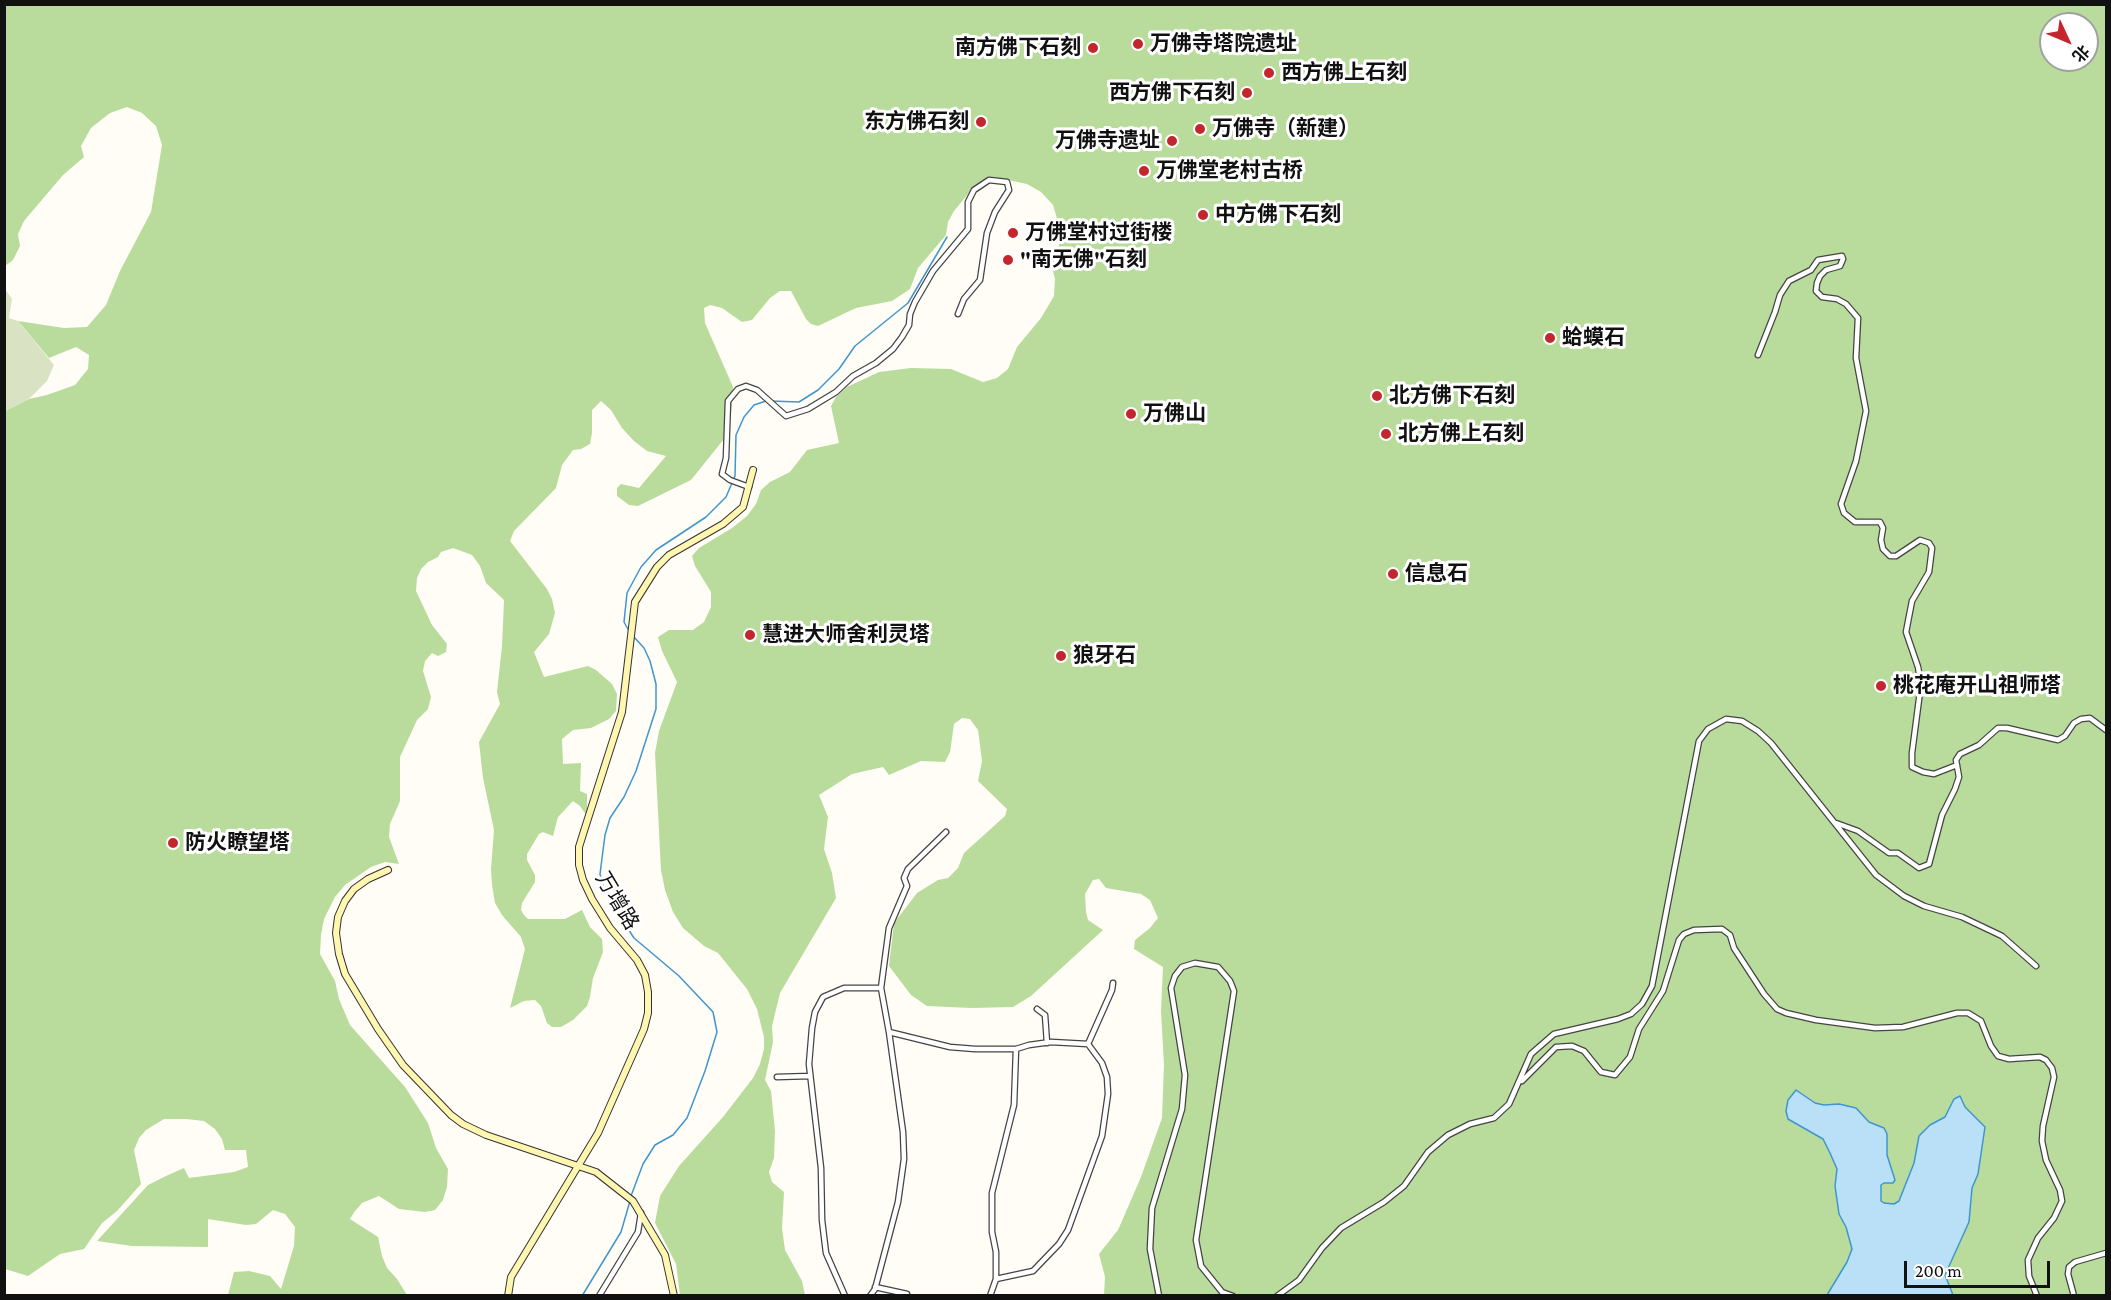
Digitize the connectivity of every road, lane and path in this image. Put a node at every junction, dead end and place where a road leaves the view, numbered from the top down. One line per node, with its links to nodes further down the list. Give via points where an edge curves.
1 (957, 314): 4 (street, via 980,280 987,233 1009,190 1007,182 989,180 974,190 968,202 968,229 933,272 915,302 909,325 893,349 876,363 807,410 786,416 757,390 746,386 738,389 728,401 722,474)
2 (1758, 355): 6 (street, via 1789,281 1811,270 1818,260 1842,256 1840,266 1820,276 1816,291 1822,297 1846,304 1858,318 1856,358 1866,411 1856,461 1840,504 1855,522 1880,522 1883,549 1890,556 1920,540 1932,548 1929,572 1912,602 1906,632 1921,684 1912,767 1934,774)
3 (753, 470): 4 (street, 万增路)
4 (749, 487): 21 (street, 万增路, via 743,507 723,524 669,555 635,602 622,712 579,847 579,865 592,899 645,975 648,1013 622,1081)
5 (2106, 730): 6 (street, via 2090,718 2074,723 2058,740 1998,728 1979,745 1960,754)
6 (1957, 765): 7 (street, via 1956,789 1942,815 1929,864 1919,868 1857,831)
7 (1833, 822): 10 (street, via 1876,875 1904,896 2002,936); 20 (street, via 1758,730 1742,721 1726,719 1710,728 1699,741 1652,986 1631,1014 1554,1034 1531,1054)
8 (946, 832): 12 (street, via 908,869 904,878 907,886 889,928)
9 (388, 870): 21 (street, via 354,889 338,917 336,933 345,974 378,1029 403,1065 463,1124)
10 (2036, 966)
11 (1113, 983): 16 (street)
12 (880, 988): 14 (street); 19 (street, via 844,988 818,1002 812,1028)
13 (1036, 1009): 15 (street, via 1045,1016)
14 (889, 1032): 17 (street, via 950,1047); 25 (street, via 904,1159 898,1202)
15 (1047, 1042): 16 (street); 17 (street)
16 (1088, 1044): 24 (street, via 1107,1077 1106,1116 1068,1230 1032,1271)
17 (1016, 1049): 24 (street, via 1014,1105 992,1194)
18 (777, 1077): 19 (street)
19 (810, 1077): 30 (street, via 826,1253)
20 (1520, 1083): 35 (street, via 1502,1111 1494,1118 1448,1135 1428,1152 1404,1186 1341,1228 1299,1280); 36 (street, via 1556,1047 1572,1046 1584,1052 1601,1072 1615,1075 1630,1057 1639,1029 1663,991 1678,940 1694,930 1722,929 1730,935 1734,948 1764,994 1786,1013 1875,1028 1903,1027 1968,1013 1981,1021 1998,1056 2040,1057 2052,1068 2054,1077 2042,1141 2062,1201 2028,1260)
21 (578, 1166): 22 (street, via 596,1172); 27 (street, 万增路, via 511,1277)
22 (639, 1209): 28 (street, via 638,1232); 29 (street, via 665,1255)
23 (2106, 1253): 37 (street, via 2069,1267)
24 (996, 1279): 32 (street)
25 (875, 1287): 26 (street); 31 (street)
26 (907, 1294)
27 (508, 1296)
28 (599, 1296)
29 (674, 1296)
30 (845, 1296)
31 (870, 1296)
32 (990, 1296)
33 (1159, 1296): 34 (street, via 1150,1249 1152,1208 1182,1109 1185,1076 1171,988 1182,967 1195,963 1218,967 1234,991 1196,1240 1201,1266 1222,1292)
34 (1233, 1296)
35 (1277, 1296)
36 (2037, 1296)
37 (2074, 1296)

